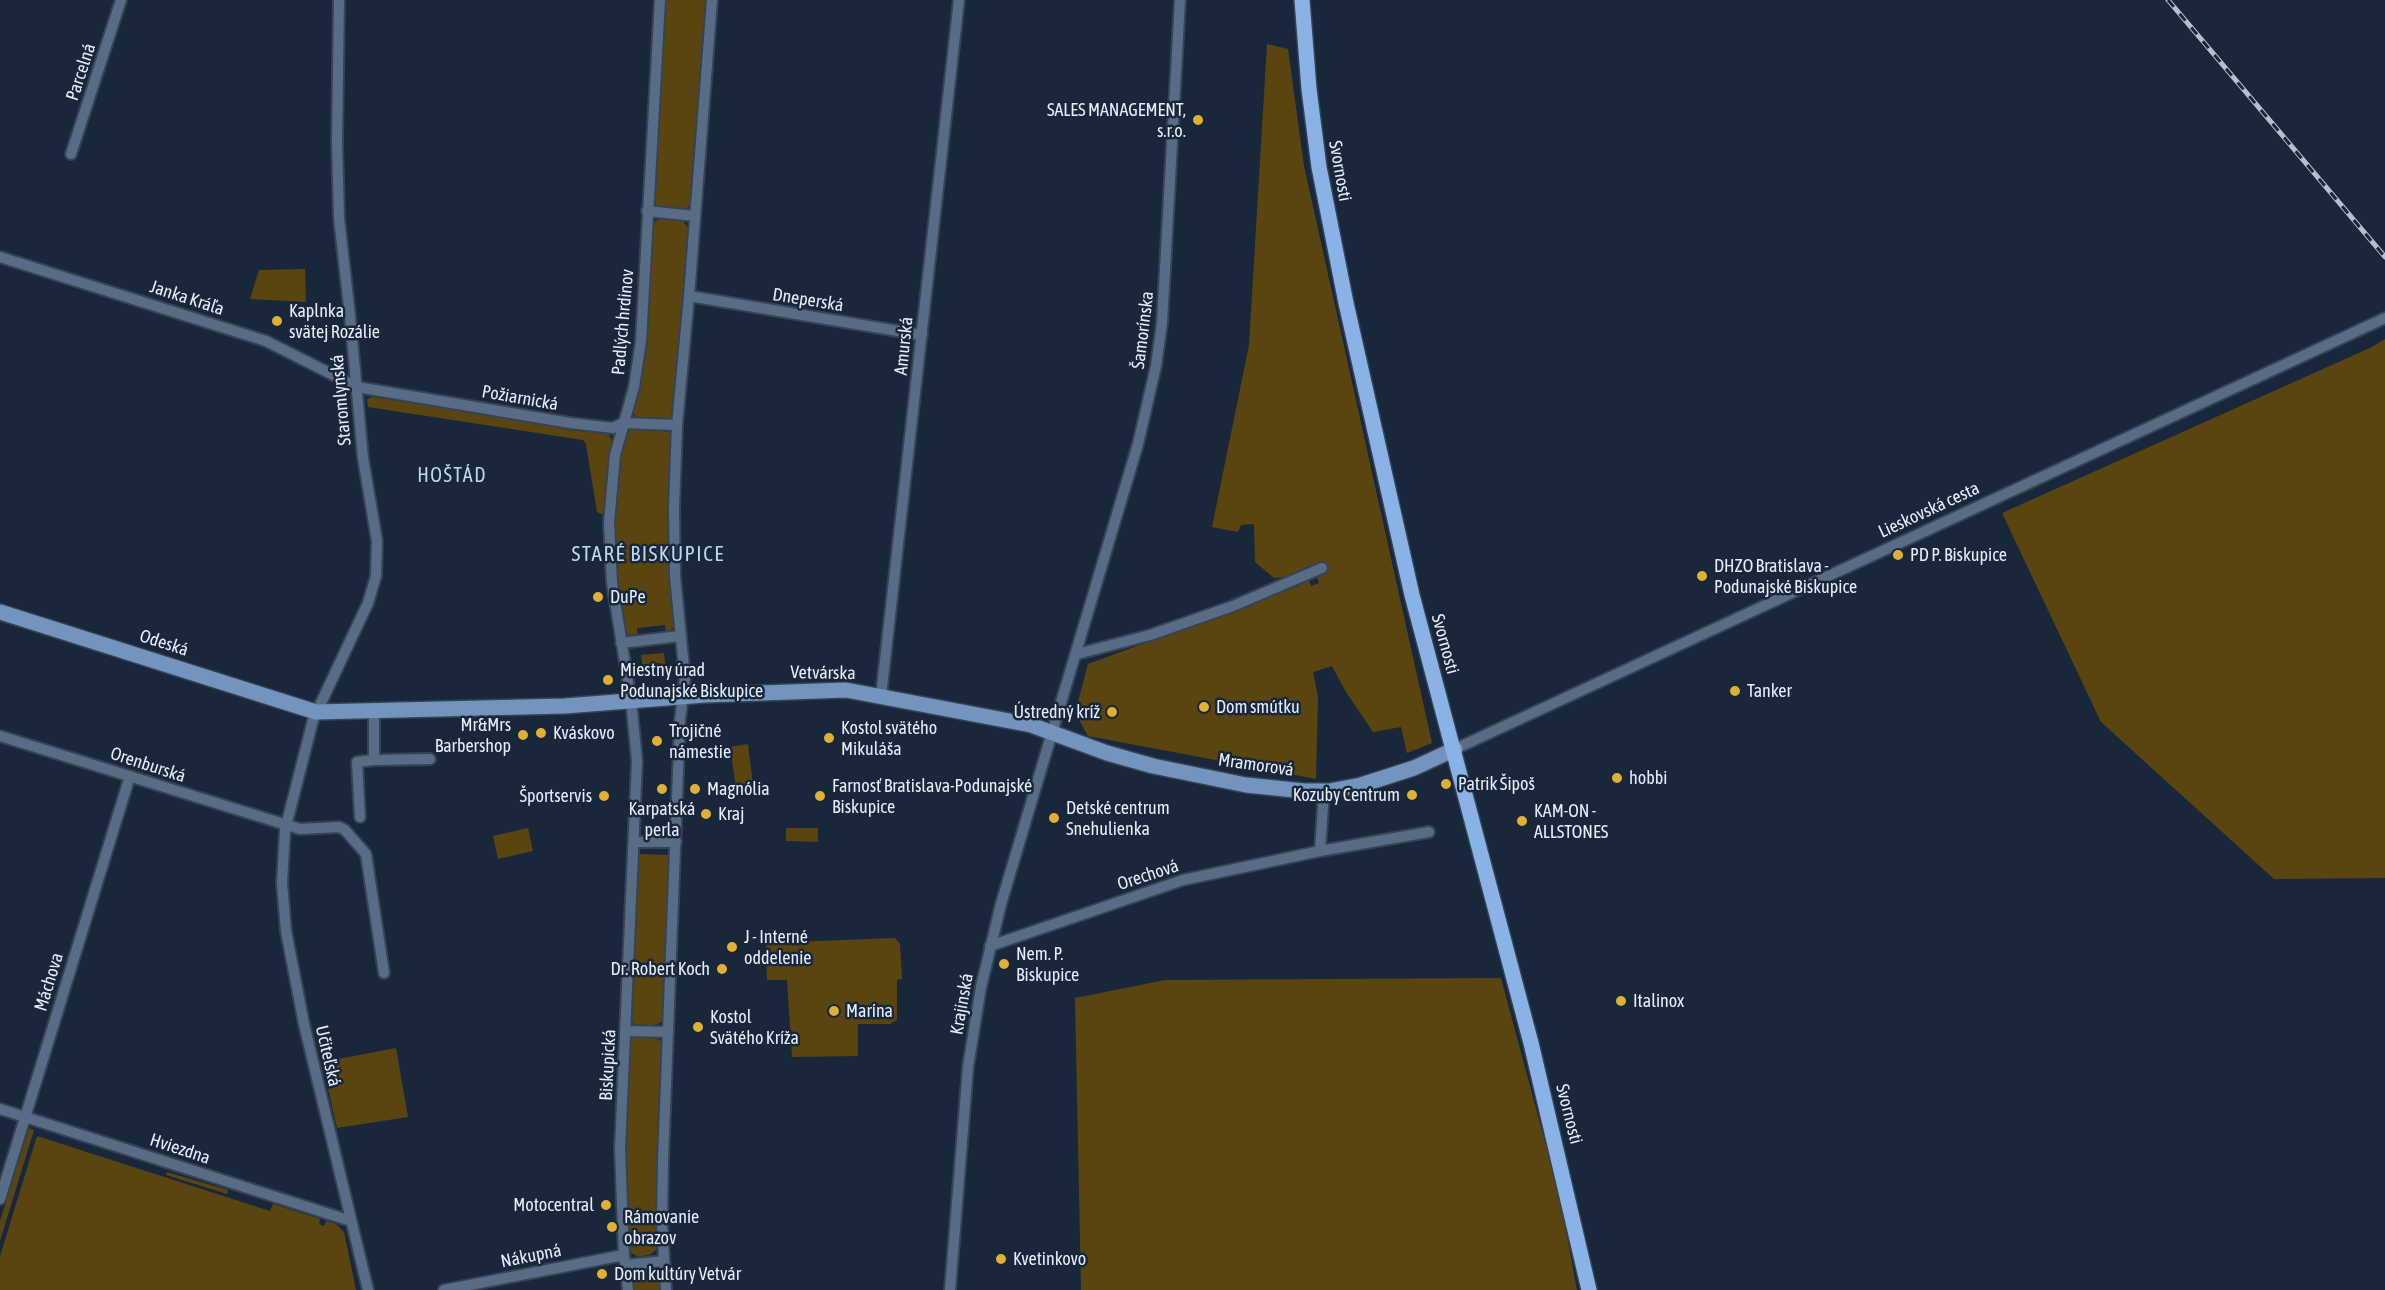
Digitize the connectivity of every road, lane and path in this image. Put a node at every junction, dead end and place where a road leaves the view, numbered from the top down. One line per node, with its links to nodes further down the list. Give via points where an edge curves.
1 (122, 0): 8 (street, Parcelná)
2 (339, 0): 15 (street, Staromlynská, via 339,218)
3 (660, 0): 9 (street, Padlých hrdinov)
4 (712, 0): 10 (street)
5 (959, 0): 14 (street, Amurská)
6 (1180, 0): 22 (street, Šamorínska, via 1164,300 1156,366 1138,444)
7 (1302, 0): 30 (main road, Svornosti, via 1312,120 1332,235 1412,595)
8 (71, 154)
9 (647, 211): 10 (street); 16 (street, Padlých hrdinov, via 641,341 634,387)
10 (695, 216): 12 (street)
11 (0, 257): 15 (street, Janka Kráľa, via 266,341)
12 (689, 296): 14 (street, Dneperská); 17 (street)
13 (2385, 318): 30 (street, Lieskovská cesta)
14 (922, 335): 23 (street, Amurská)
15 (357, 387): 16 (street, Požiarnická, via 570,423 613,428); 27 (street, Staromlynská, via 363,458 377,541 376,576 368,603)
16 (623, 423): 17 (street, Požiarnická); 21 (street, Padlých hrdinov, via 613,469 609,523)
17 (677, 425): 20 (street, via 674,508)
18 (1322, 568): 22 (street, via 1233,606 1150,635)
19 (0, 612): 27 (street, Odeská)
20 (680, 636): 21 (street); 24 (street)
21 (621, 643): 25 (street)
22 (1077, 654): 28 (street, Šamorínska)
23 (881, 696): 24 (street, Vetvárska, via 832,689); 28 (street, Vetvárska, via 1006,719)
24 (683, 697): 25 (street, Vetvárska); 39 (street)
25 (631, 700): 26 (street, Vetvárska, via 565,706); 38 (street, via 637,761)
26 (374, 711): 27 (street, Vetvárska); 32 (street)
27 (316, 712): 36 (street, Učiteľská)
28 (1052, 732): 34 (street, Mramorová, via 1162,768 1265,788); 41 (street, Krajinská)
29 (0, 736): 33 (street, Orenburská)
30 (1455, 749): 34 (street, Mramorová, via 1396,775); 56 (main road, Svornosti, via 1549,1116)
31 (430, 759): 32 (street)
32 (374, 760): 35 (street, via 357,762)
33 (130, 776): 36 (street, Orenburská); 46 (street, Máchova)
34 (1324, 791): 40 (street)
35 (360, 817)
36 (286, 825): 42 (street, via 300,829 339,827 364,851); 48 (street, Učiteľská, via 281,865 286,931)
37 (1429, 832): 40 (street, Orechová)
38 (635, 842): 39 (street); 43 (street, Biskupická)
39 (676, 842): 44 (street)
40 (1320, 851): 41 (street, Orechová, via 1177,882)
41 (990, 945): 55 (street, Krajinská, via 968,1066)
42 (384, 973)
43 (626, 1031): 44 (street); 49 (street, Biskupická, via 620,1149)
44 (668, 1032): 50 (street)
45 (0, 1109): 46 (street, Hviezdna)
46 (25, 1117): 47 (street, Máchova); 48 (street, Hviezdna)
47 (0, 1199)
48 (351, 1221): 51 (street, Učiteľská)
49 (625, 1260): 50 (street, Nákupná); 52 (street, Nákupná); 53 (street, Biskupická)
50 (664, 1261): 54 (street)
51 (368, 1290)
52 (444, 1290)
53 (628, 1290)
54 (666, 1290)
55 (950, 1290)
56 (1589, 1290)

